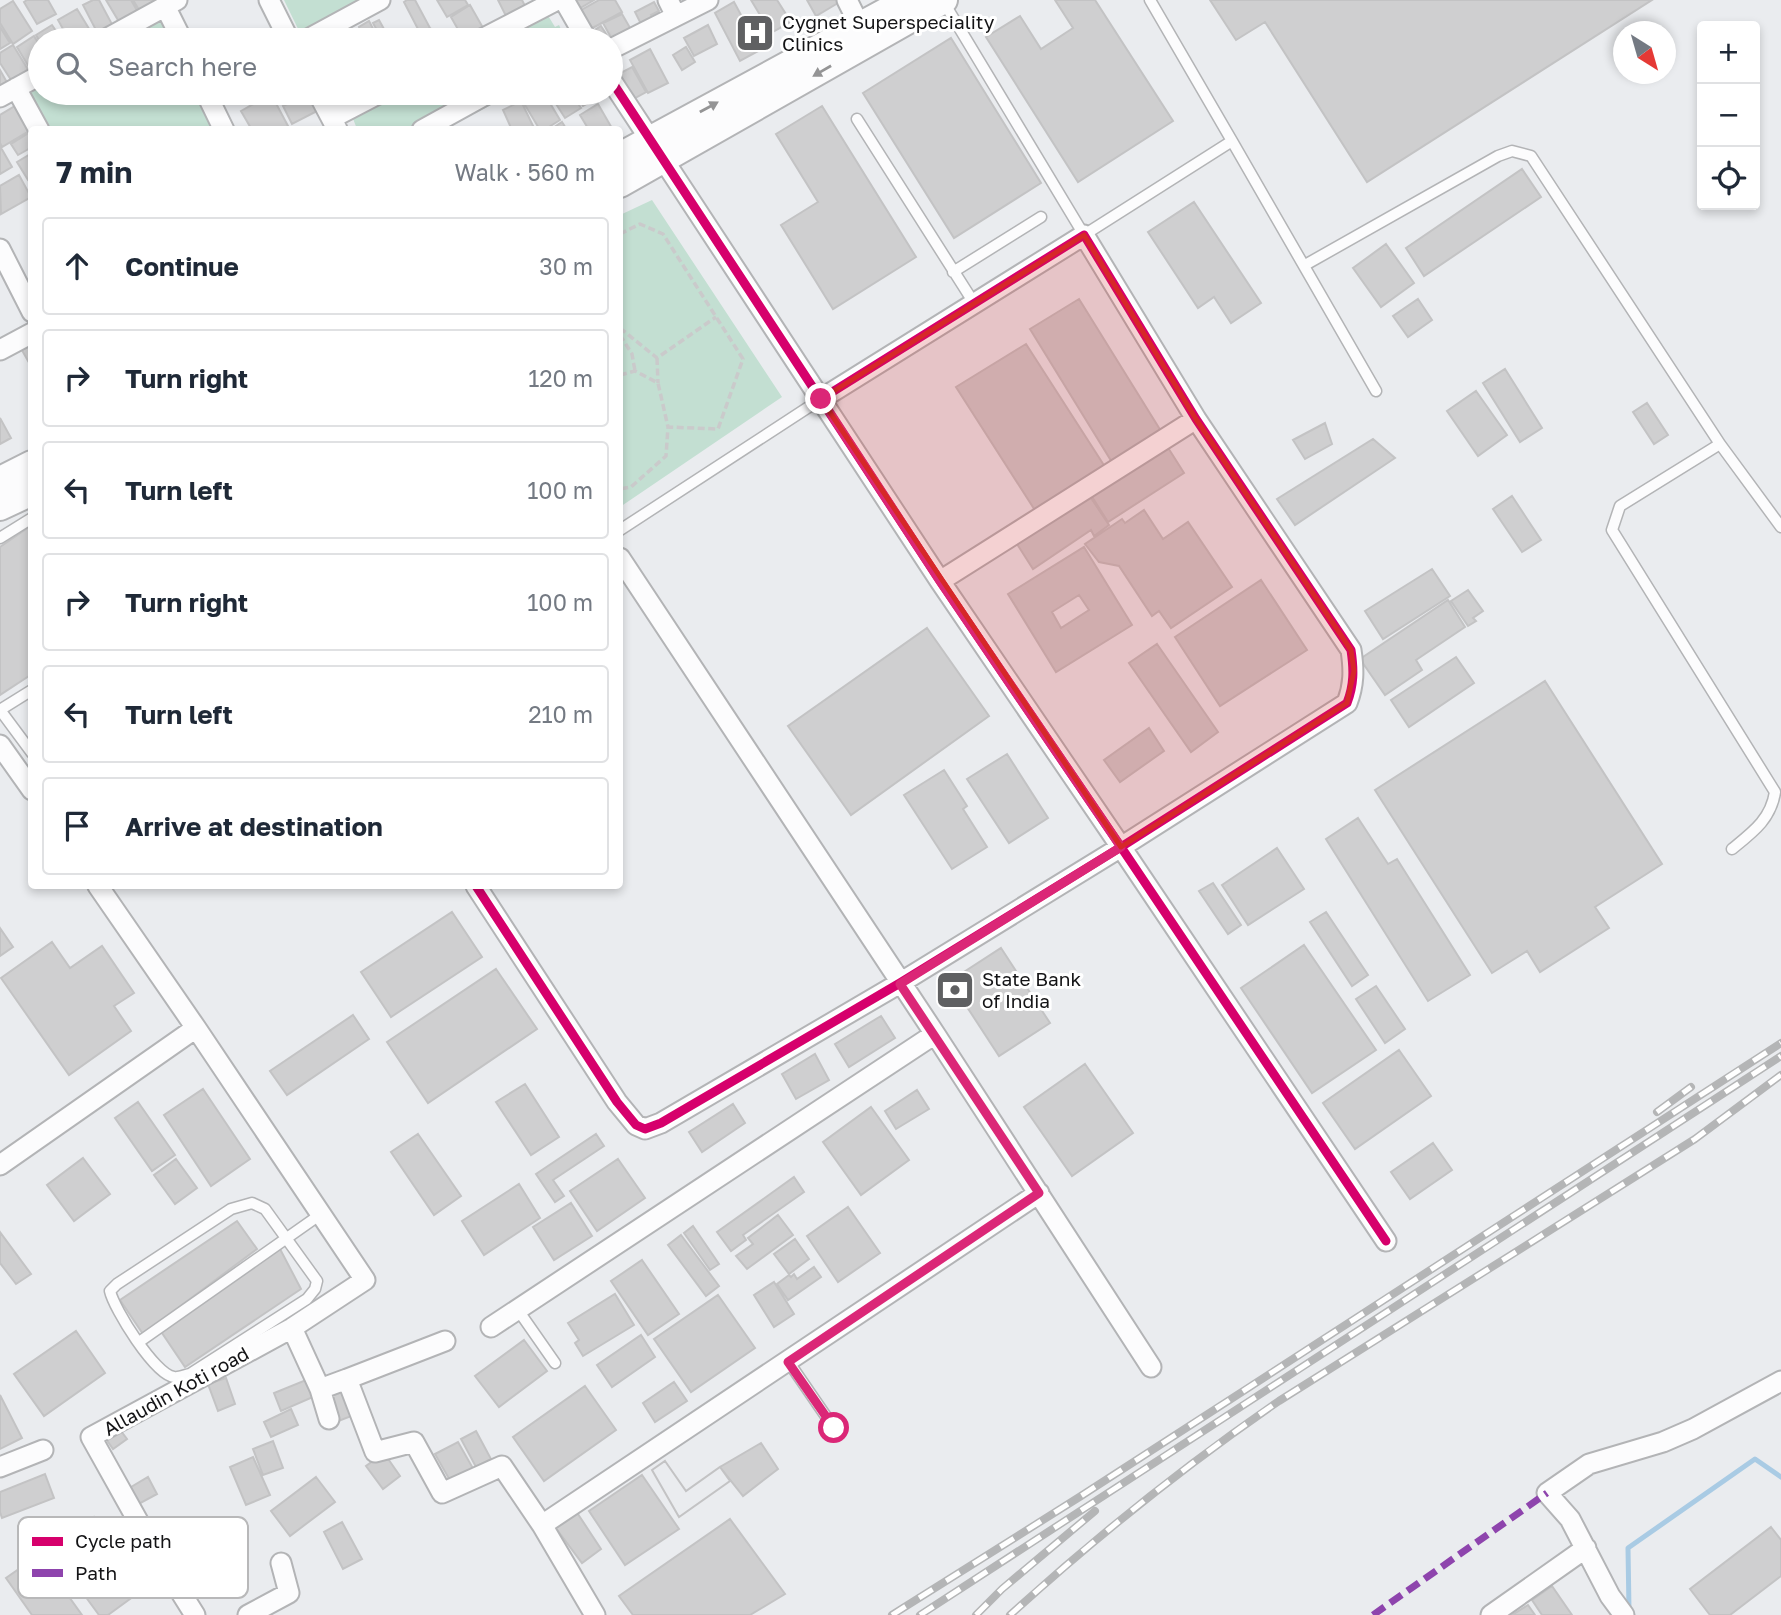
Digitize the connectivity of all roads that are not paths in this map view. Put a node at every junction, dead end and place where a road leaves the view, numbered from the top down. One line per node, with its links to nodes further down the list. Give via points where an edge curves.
1 (269, 0): 15 (street)
2 (380, 0): 16 (street)
3 (557, 0): 17 (street)
4 (564, 0): 18 (street)
5 (708, 0): 11 (street)
6 (847, 0): 12 (street)
7 (907, 0): 12 (street)
8 (944, 0): 33 (street, one-way to 33); 37 (lane)
9 (1150, 0): 32 (lane)
10 (171, 3): 13 (street); 14 (street)
11 (672, 8): 19 (street)
12 (859, 24): 33 (street, one-way to 12)
13 (126, 28)
14 (178, 28)
15 (283, 28)
16 (328, 28)
17 (503, 28)
18 (579, 28)
19 (623, 41)
20 (28, 82): 21 (street)
21 (8, 93): 29 (street)
22 (623, 99): 33 (street)
23 (212, 105): 30 (street)
24 (325, 105): 28 (street)
25 (363, 105): 28 (street)
26 (467, 105): 31 (street)
27 (857, 119): 40 (lane)
28 (335, 124)
29 (36, 126)
30 (222, 126)
31 (429, 126)
32 (1232, 141): 37 (lane); 39 (lane)
33 (656, 150): 34 (street); 35 (street); 46 (street)
34 (623, 156)
35 (623, 181)
36 (1041, 217): 40 (lane)
37 (1084, 234): 41 (street); 47 (street)
38 (0, 249): 42 (street)
39 (1306, 265): 45 (lane); 48 (lane, via 1498,156 1512,151 1531,156)
40 (953, 272): 41 (lane)
41 (974, 303): 46 (street)
42 (28, 304)
43 (28, 335): 44 (street)
44 (0, 350)
45 (1376, 391)
46 (821, 399): 55 (lane); 58 (street)
47 (1196, 419): 58 (street); 65 (street, via 1351,650 1352,689 1347,703)
48 (1720, 444): 54 (lane); 66 (lane, via 1620,506 1612,530 1775,792 1773,806 1759,828)
49 (28, 466): 50 (street)
50 (0, 480)
51 (28, 494): 52 (street)
52 (0, 507)
53 (28, 520): 56 (lane)
54 (1781, 527)
55 (623, 528)
56 (0, 538)
57 (623, 563): 69 (street)
58 (940, 581): 65 (street)
59 (28, 693): 61 (lane)
60 (28, 698): 61 (lane)
61 (1, 712): 63 (lane)
62 (0, 745): 64 (street)
63 (28, 748)
64 (28, 784)
65 (1121, 847): 69 (street); 76 (street)
66 (1732, 849)
67 (100, 889): 70 (street)
68 (478, 889): 69 (street, via 617,1102 645,1129 661,1124)
69 (900, 984): 71 (street)
70 (197, 1028): 72 (street); 74 (street)
71 (935, 1034): 73 (street); 77 (street)
72 (0, 1165)
73 (1039, 1193): 82 (street); 84 (street)
74 (321, 1214): 75 (lane); 79 (street, Allaudin Koti road, via 365,1280)
75 (286, 1239): 81 (lane); 81 (lane, via 265,1209 241,1204 117,1284 110,1291 112,1301); 81 (lane, via 317,1281 307,1299 190,1374 165,1374)
76 (1386, 1241)
77 (518, 1310): 78 (street); 83 (lane)
78 (491, 1327)
79 (292, 1328): 87 (street); 92 (street, Allaudin Koti road, via 91,1437)
80 (445, 1341): 85 (street)
81 (139, 1342)
82 (788, 1362): 89 (lane); 93 (street)
83 (555, 1363)
84 (1151, 1367)
85 (347, 1379): 87 (street); 93 (street, via 376,1452 414,1442 442,1493 502,1466)
86 (1781, 1381): 94 (street, via 1663,1442 1588,1464 1547,1493 1570,1519)
87 (320, 1390): 88 (street)
88 (329, 1419)
89 (834, 1428)
90 (43, 1450): 91 (street)
91 (0, 1466)
92 (136, 1517)
93 (542, 1525): 99 (street)
94 (1586, 1548): 100 (street); 101 (street)
95 (281, 1563): 98 (street, via 289,1594)
96 (184, 1598): 97 (street, Allaudin Koti road)
97 (195, 1615)
98 (248, 1615)
99 (596, 1615)
100 (1491, 1615)
101 (1624, 1615)

